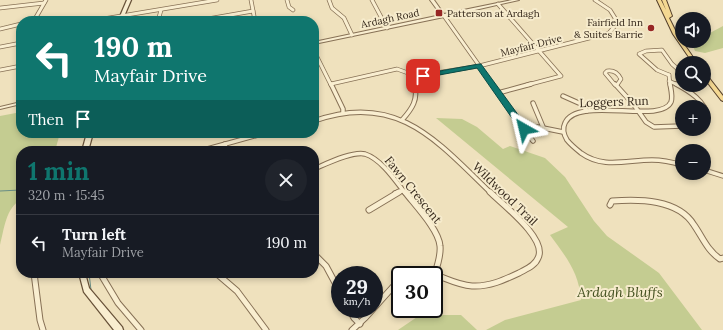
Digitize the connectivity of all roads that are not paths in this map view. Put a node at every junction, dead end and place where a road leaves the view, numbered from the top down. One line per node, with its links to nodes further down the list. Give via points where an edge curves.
1 (129, 0): 19 (main road)
2 (217, 0): 15 (street)
3 (251, 0): 17 (street)
4 (287, 0): 16 (street)
5 (329, 0): 28 (street, via 332,8 344,18)
6 (372, 0): 26 (street)
7 (432, 0): 23 (street)
8 (517, 0): 13 (street, Ardagh Road)
9 (595, 0): 32 (street, Mayfair Drive, via 615,15 613,29 602,36)
10 (659, 0): 24 (main road)
11 (664, 0): 24 (main road, via 670,16)
12 (45, 1): 14 (street); 18 (street)
13 (498, 4): 23 (street, Ardagh Road); 32 (street)
14 (0, 8)
15 (160, 10): 19 (street); 20 (street)
16 (293, 10)
17 (253, 12): 21 (street); 22 (street)
18 (37, 16)
19 (122, 16)
20 (159, 16)
21 (228, 16)
22 (254, 16)
23 (444, 16): 26 (street, Ardagh Road); 35 (street)
24 (668, 17): 33 (main road, via 675,34)
25 (16, 25): 27 (street)
26 (387, 28): 28 (street, Ardagh Road)
27 (0, 29)
28 (352, 36): 29 (street, Ardagh Road)
29 (319, 42)
30 (16, 44): 31 (street)
31 (0, 47)
32 (540, 51): 35 (street, Mayfair Drive); 46 (street, via 561,76)
33 (690, 56)
34 (319, 61): 43 (street)
35 (479, 66): 41 (street, Mayfair Drive); 46 (street)
36 (675, 66): 40 (street, via 662,50 646,50 639,54 657,70)
37 (16, 67): 38 (street)
38 (0, 70)
39 (675, 72): 40 (street)
40 (669, 75): 42 (street, Loggers Run)
41 (411, 77): 43 (street, via 405,70 397,69); 57 (street, via 417,94 410,112)
42 (669, 81): 49 (street, via 684,88); 53 (street, Loggers Run, via 672,100 669,105 659,110)
43 (331, 84): 55 (street)
44 (711, 84): 48 (main road)
45 (617, 86): 45 (street, via 621,79 619,75 607,70 605,73); 53 (street)
46 (498, 92): 60 (street)
47 (563, 96): 54 (street, via 581,104)
48 (723, 99)
49 (698, 100)
50 (534, 103): 59 (street)
51 (16, 105): 52 (street)
52 (0, 108)
53 (638, 110): 54 (street, Loggers Run); 58 (street, via 646,122 654,127)
54 (587, 111): 61 (street, Loggers Run, via 571,114 564,121)
55 (344, 113): 56 (street, Wildwood Trail); 57 (street, Wildwood Trail, via 370,113)
56 (319, 120)
57 (402, 120): 77 (street, Wildwood Trail, via 438,142 529,230 541,250 537,261 527,268 502,282 488,286 457,283)
58 (675, 126)
59 (543, 127): 60 (street); 61 (street)
60 (524, 129): 63 (street)
61 (563, 132): 66 (street, via 568,142 585,156 604,163 647,160)
62 (247, 138): 64 (street)
63 (533, 140)
64 (225, 144): 65 (street)
65 (218, 146)
66 (675, 164)
67 (319, 167): 70 (street, Fawn Crescent, via 364,154 377,161)
68 (711, 172): 69 (street)
69 (723, 176)
70 (402, 191): 72 (street); 75 (street, Fawn Crescent, via 436,234 441,254)
71 (610, 205): 73 (street, via 612,201 623,200 673,208 691,220 712,254)
72 (368, 210)
73 (722, 258)
74 (319, 259): 76 (street)
75 (437, 266)
76 (331, 275)
77 (443, 277)
78 (35, 278): 85 (street)
79 (83, 278): 86 (main road, via 86,290)
80 (103, 278): 87 (street, via 117,303)
81 (224, 278): 88 (street, via 234,287)
82 (391, 289): 84 (street)
83 (354, 318): 84 (street)
84 (360, 324): 89 (street)
85 (43, 330)
86 (119, 330)
87 (141, 330)
88 (266, 330)
89 (352, 330)

